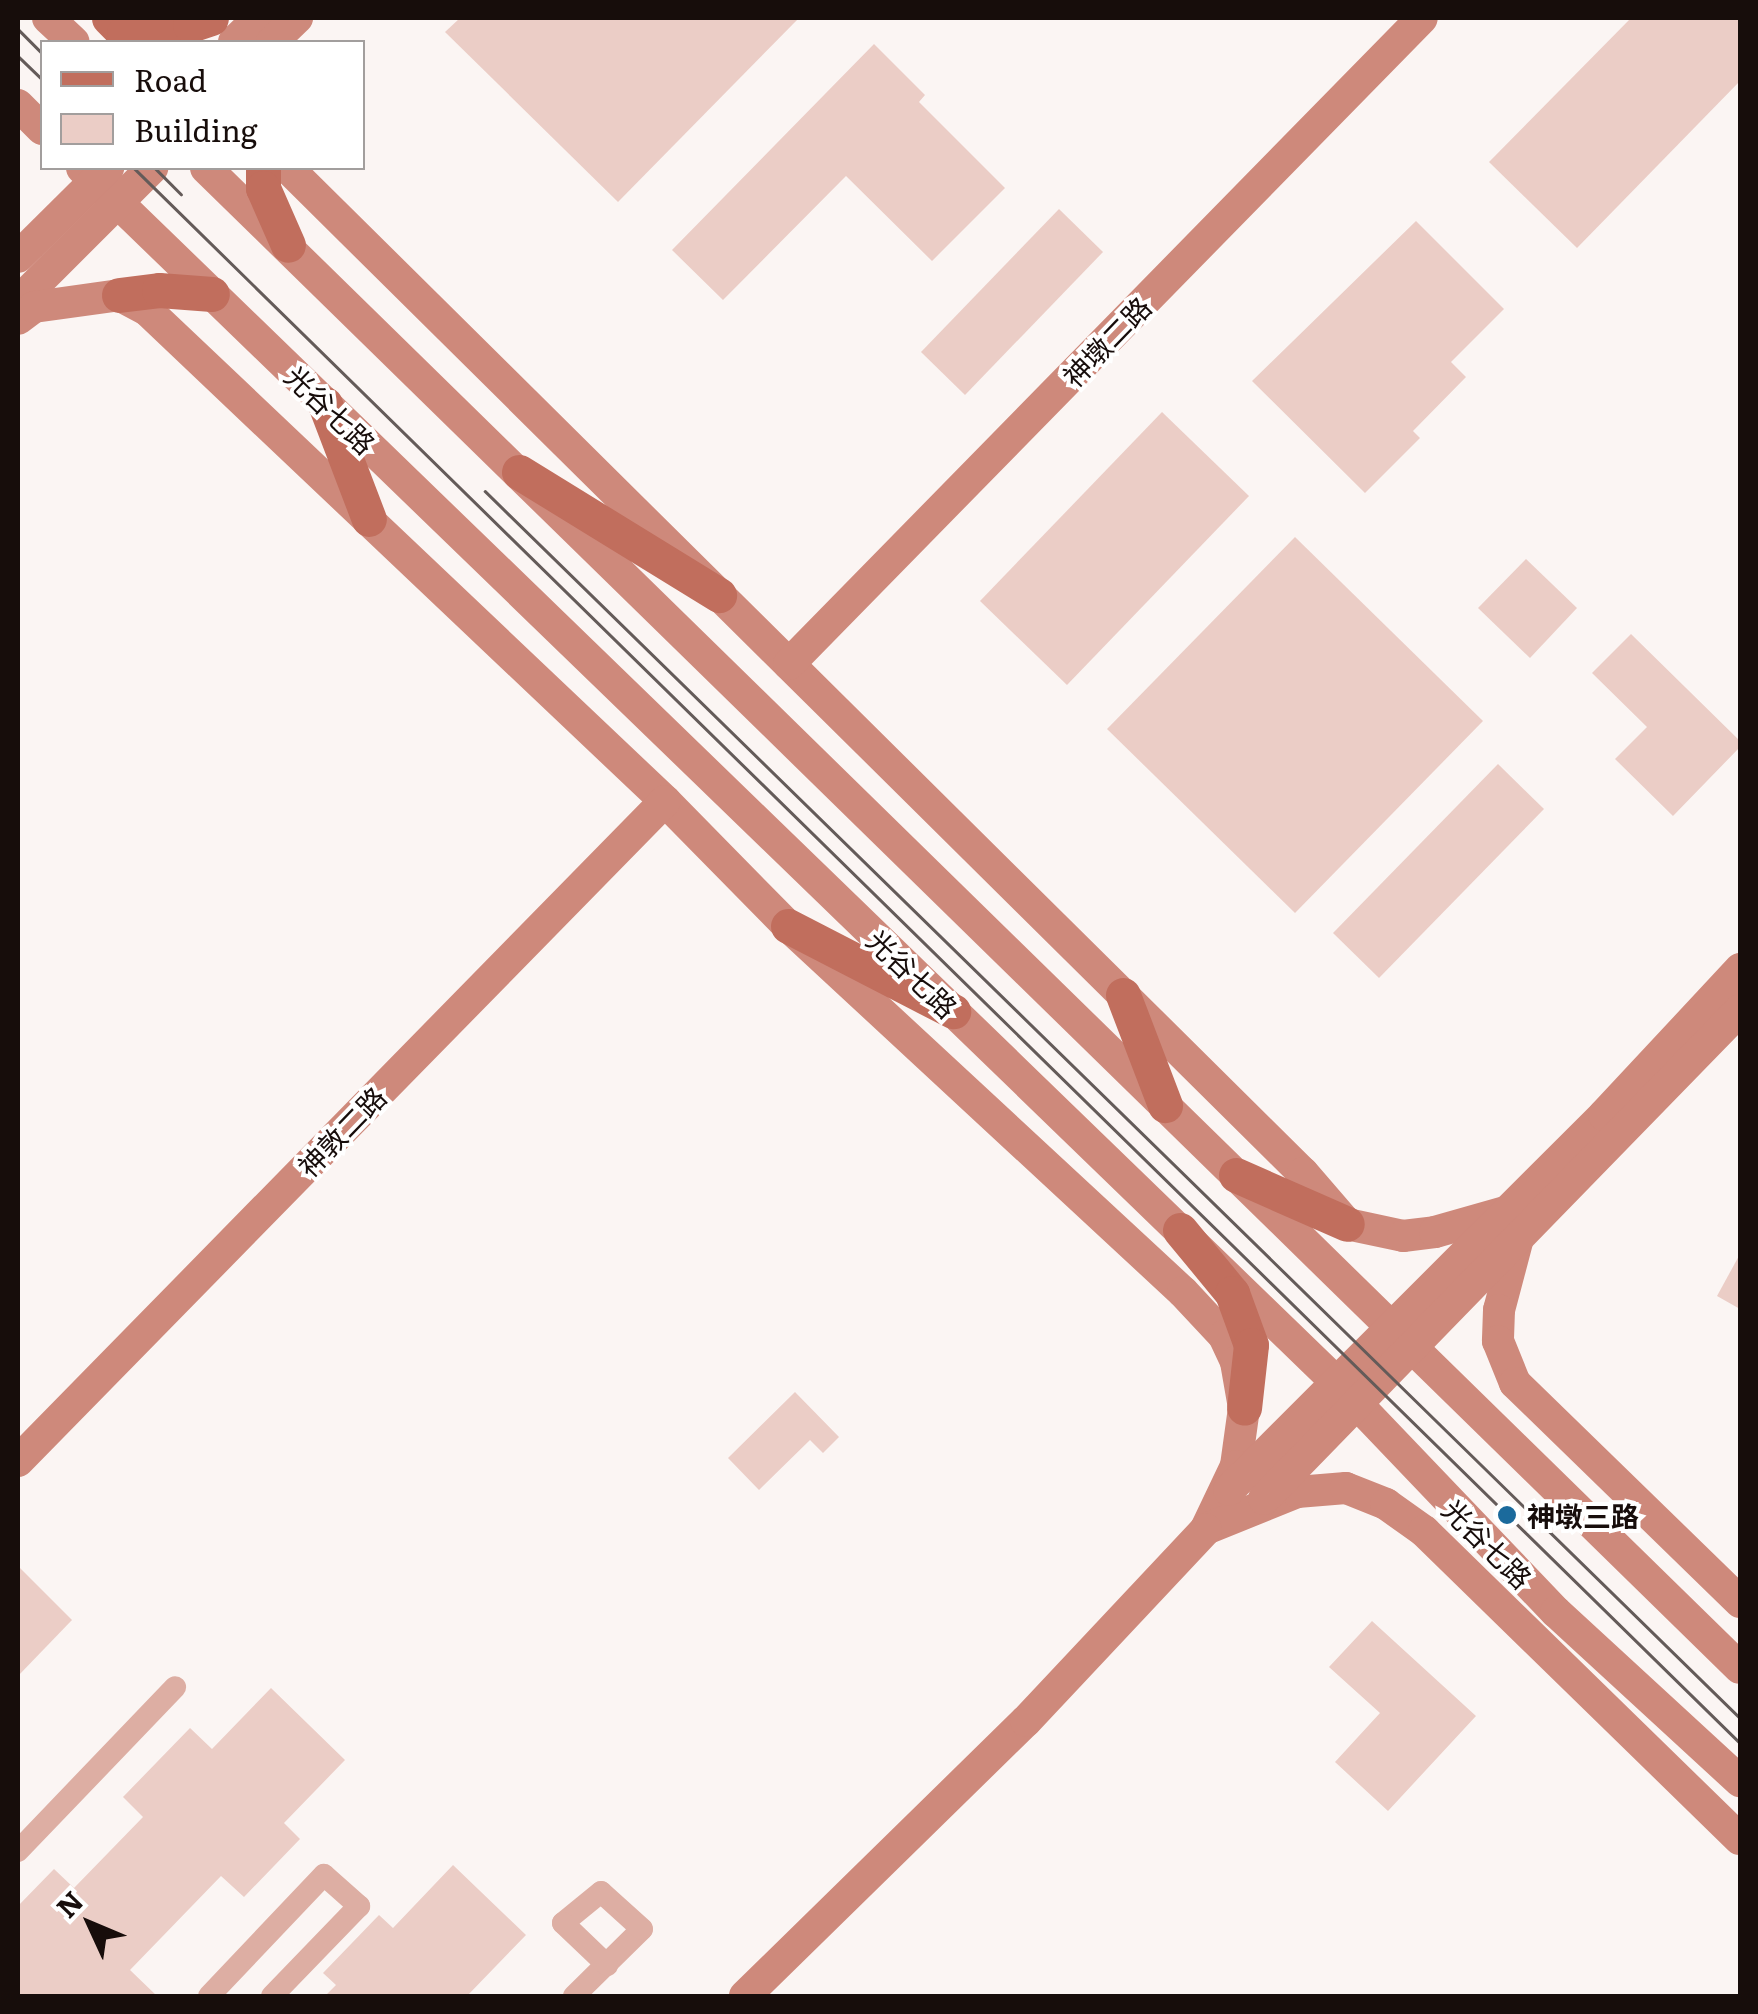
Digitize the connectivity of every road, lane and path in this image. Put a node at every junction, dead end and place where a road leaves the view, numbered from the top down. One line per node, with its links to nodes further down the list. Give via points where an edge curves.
1 (48, 18): 9 (street)
2 (91, 18): 8 (street)
3 (211, 18): 8 (main road, via 190,25)
4 (259, 18): 10 (street)
5 (296, 18): 11 (street)
6 (314, 18): 12 (street)
7 (1422, 18): 30 (street, 神墩二路)
8 (116, 25)
9 (72, 40)
10 (236, 40)
11 (274, 40)
12 (296, 40)
13 (18, 105): 14 (street)
14 (40, 127)
15 (143, 170): 19 (street)
16 (208, 170): 20 (street)
17 (263, 170): 20 (main road, via 263,188)
18 (290, 170): 29 (street)
19 (100, 179): 21 (street); 22 (street, 光谷七路); 24 (street)
20 (288, 246): 27 (street)
21 (18, 257)
22 (212, 294): 23 (main road); 26 (street, 光谷七路)
23 (119, 295): 25 (street, via 34,307); 28 (street, via 147,310)
24 (18, 302)
25 (18, 320)
26 (325, 404): 28 (main road); 36 (street, 光谷七路)
27 (519, 472): 29 (main road); 37 (street)
28 (369, 520): 31 (street)
29 (719, 594): 30 (street)
30 (790, 664): 34 (street)
31 (665, 800): 32 (street); 46 (street, 神敦二路)
32 (788, 926): 36 (main road); 45 (street, via 1194,1302 1224,1336)
33 (1740, 969): 40 (street)
34 (1124, 995): 37 (main road); 39 (street, via 1303,1172)
35 (1740, 1010): 40 (street)
36 (952, 1011): 41 (street, 光谷七路)
37 (1164, 1105): 38 (street)
38 (1236, 1175): 39 (main road); 42 (street)
39 (1346, 1224): 40 (street, via 1403,1236)
40 (1513, 1226): 42 (street); 43 (street, via 1498,1340)
41 (1180, 1230): 44 (street, 光谷七路); 45 (main road, via 1232,1294 1251,1345)
42 (1401, 1338): 44 (street); 49 (street)
43 (1515, 1383): 49 (street, via 1532,1435); 53 (street)
44 (1349, 1395): 48 (street); 50 (street); 51 (street, 光谷七路)
45 (1244, 1408): 48 (street, via 1236,1466)
46 (18, 1461)
47 (1346, 1488): 50 (street, via 1297,1492); 51 (street, via 1407,1488); 57 (street, via 1386,1504 1424,1531)
48 (1221, 1498): 52 (street)
49 (1576, 1508): 55 (street)
50 (1254, 1509): 52 (street)
51 (1456, 1512): 54 (street, 光谷七路)
52 (1206, 1529): 65 (street, via 1026,1721)
53 (1740, 1602)
54 (1556, 1612): 57 (street); 58 (street, 光谷七路)
55 (1740, 1668)
56 (175, 1687): 60 (street)
57 (1619, 1720): 59 (street)
58 (1740, 1780)
59 (1740, 1839)
60 (18, 1851)
61 (606, 1964): 64 (street)
62 (209, 1996): 63 (street, via 324,1875 359,1906)
63 (272, 1996)
64 (574, 1996)
65 (744, 1996)

